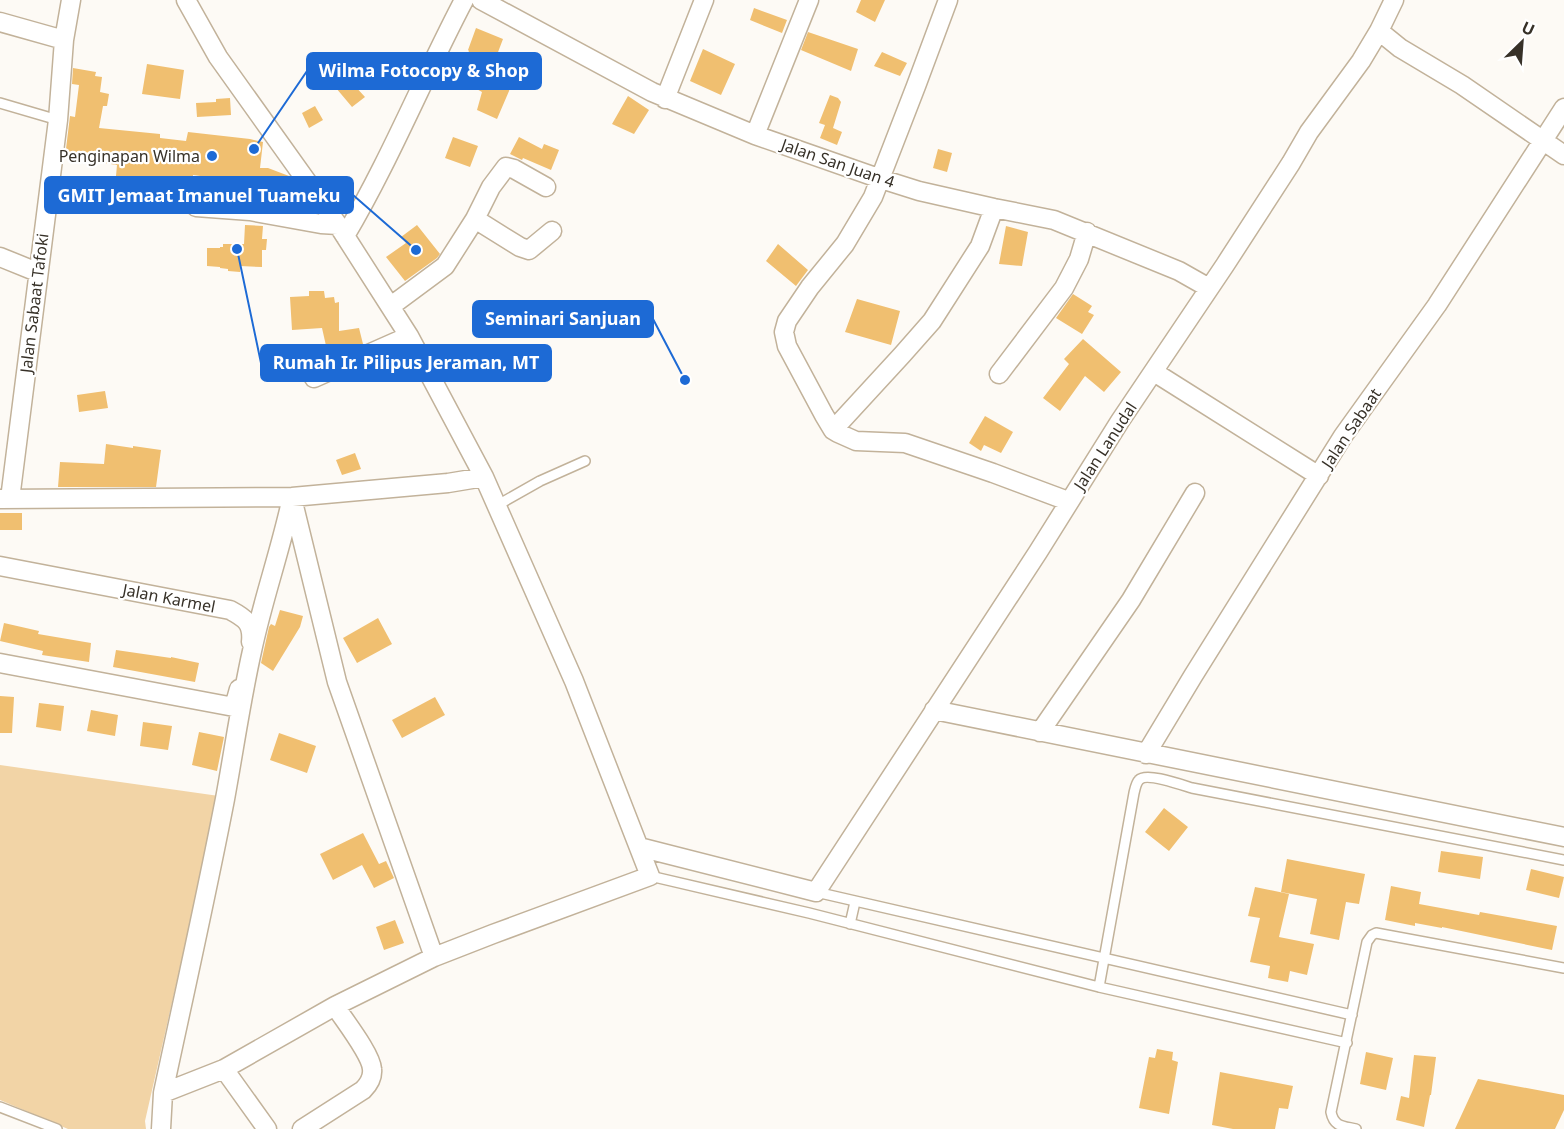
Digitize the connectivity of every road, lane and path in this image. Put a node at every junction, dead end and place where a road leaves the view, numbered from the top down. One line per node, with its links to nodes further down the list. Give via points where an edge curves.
1 (71, 0): 11 (street, Jalan Sabaat Tafoki)
2 (186, 0): 24 (street, via 218,57)
3 (464, 0): 24 (street, via 381,168)
4 (481, 0): 12 (street, Jalan San Juan 4)
5 (704, 0): 12 (street)
6 (809, 0): 16 (street)
7 (948, 0): 19 (street)
8 (1394, 0): 10 (street, Jalan Lanudal)
9 (0, 22): 11 (street)
10 (1379, 31): 17 (street); 29 (street, Jalan Lanudal)
11 (64, 40): 15 (street, Jalan Sabaat Tafoki)
12 (664, 99): 16 (street, Jalan San Juan 4)
13 (0, 103): 15 (lane)
14 (1564, 108): 17 (street, Jalan Sabaat)
15 (58, 120): 28 (street, Jalan Sabaat Tafoki)
16 (755, 135): 19 (street, Jalan San Juan 4)
17 (1544, 140): 18 (street); 37 (street, Jalan Sabaat)
18 (1564, 155)
19 (880, 179): 22 (street, Jalan San Juan 4); 35 (street, via 852,234 784,328 787,346)
20 (546, 187): 23 (street, via 506,167)
21 (196, 207): 24 (street, via 250,211)
22 (994, 208): 26 (street, Jalan San Juan 4, via 1054,219); 35 (street, via 980,246 932,321)
23 (475, 219): 25 (street, via 529,250); 30 (street, via 446,266)
24 (341, 230): 30 (street)
25 (552, 231)
26 (1088, 232): 29 (street, Jalan San Juan 4); 33 (street, via 1064,288)
27 (0, 257): 28 (street)
28 (37, 272): 41 (street, Jalan Sabaat Tafoki)
29 (1209, 288): 32 (street, Jalan Lanudal)
30 (391, 306): 31 (street)
31 (409, 336): 34 (street); 38 (street)
32 (1154, 372): 37 (street); 42 (street, Jalan Lanudal)
33 (999, 374)
34 (314, 378)
35 (833, 430): 42 (street, via 856,441 905,443)
36 (585, 461): 43 (lane)
37 (1319, 476): 48 (street, Jalan Sabaat)
38 (484, 477): 40 (street); 43 (street)
39 (1195, 493): 47 (street, via 1131,600)
40 (292, 497): 41 (street); 56 (street, via 337,682); 64 (street, via 252,649 225,799)
41 (5, 499)
42 (1068, 501): 46 (street, Jalan Lanudal)
43 (496, 506): 50 (street, via 574,681)
44 (0, 566): 45 (street, Jalan Karmel, via 230,610 249,623 251,629 234,707)
45 (0, 663)
46 (934, 710): 47 (street); 53 (street, Jalan Lanudal)
47 (1040, 732): 48 (street)
48 (1146, 754): 49 (street)
49 (1564, 837)
50 (639, 847): 52 (street); 53 (street)
51 (1564, 860): 57 (lane, via 1144,776 1137,782 1134,794)
52 (650, 876): 55 (lane); 56 (street)
53 (816, 892): 54 (lane)
54 (855, 902): 55 (lane); 57 (lane)
55 (850, 924): 59 (lane)
56 (434, 957): 60 (street)
57 (1104, 958): 59 (lane); 61 (lane)
58 (1564, 968): 61 (lane, via 1376,933 1367,942)
59 (1100, 987): 62 (lane)
60 (335, 1006): 63 (street); 69 (street, via 365,1052 372,1068 371,1077 363,1090)
61 (1352, 1015): 62 (lane)
62 (1347, 1043): 70 (lane, via 1331,1112 1335,1123)
63 (224, 1069): 64 (street); 68 (street)
64 (163, 1093): 67 (street)
65 (0, 1107): 66 (lane)
66 (57, 1129)
67 (161, 1129)
68 (267, 1129)
69 (302, 1129)
70 (1356, 1129)

